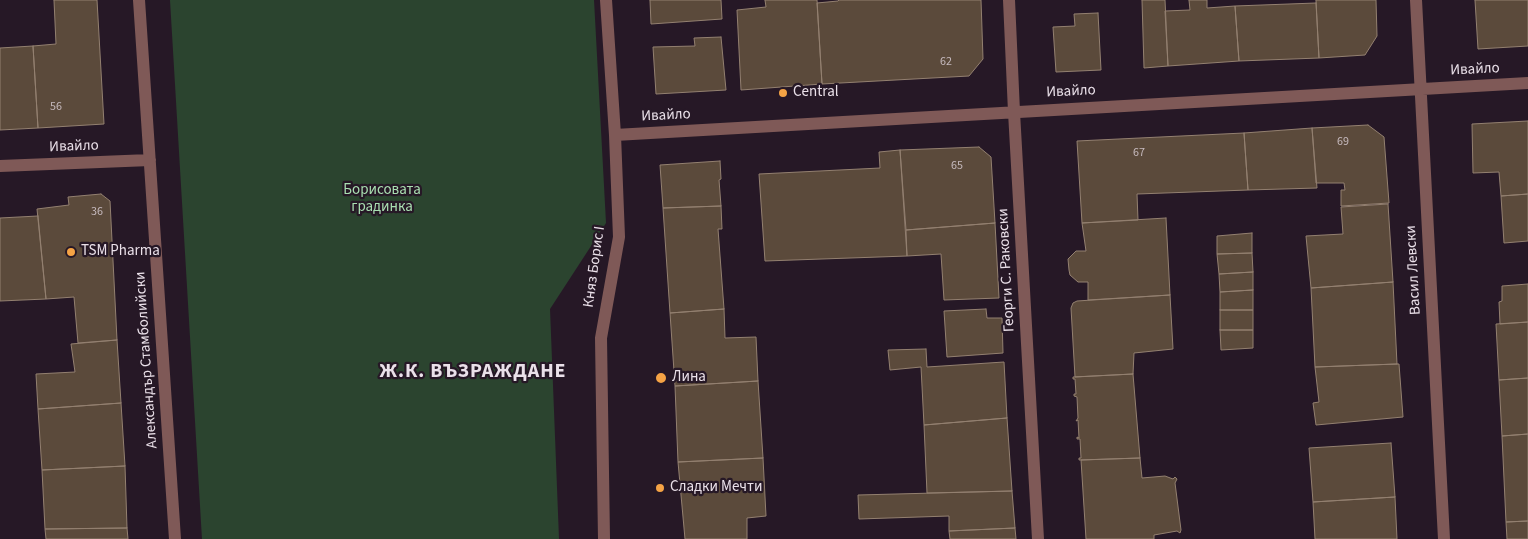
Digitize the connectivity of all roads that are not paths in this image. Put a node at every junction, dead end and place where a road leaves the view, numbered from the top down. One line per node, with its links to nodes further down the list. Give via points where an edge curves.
1 (139, 0): 9 (street, Александър Стамболийски)
2 (606, 0): 8 (street, Княз Борис I)
3 (1009, 0): 7 (street, Георги С. Раковски)
4 (1416, 0): 6 (street, Васил Левски)
5 (1528, 83): 6 (street, Ивайло)
6 (1421, 89): 7 (street, Ивайло); 14 (street, Васил Левски)
7 (1014, 112): 8 (street, Ивайло); 13 (street, Георги С. Раковски)
8 (615, 135): 12 (street, Княз Борис I, via 619,237 601,338)
9 (150, 160): 10 (street, Ивайло); 11 (street, Александър Стамболийски)
10 (0, 166)
11 (175, 539)
12 (604, 539)
13 (1038, 539)
14 (1444, 539)

